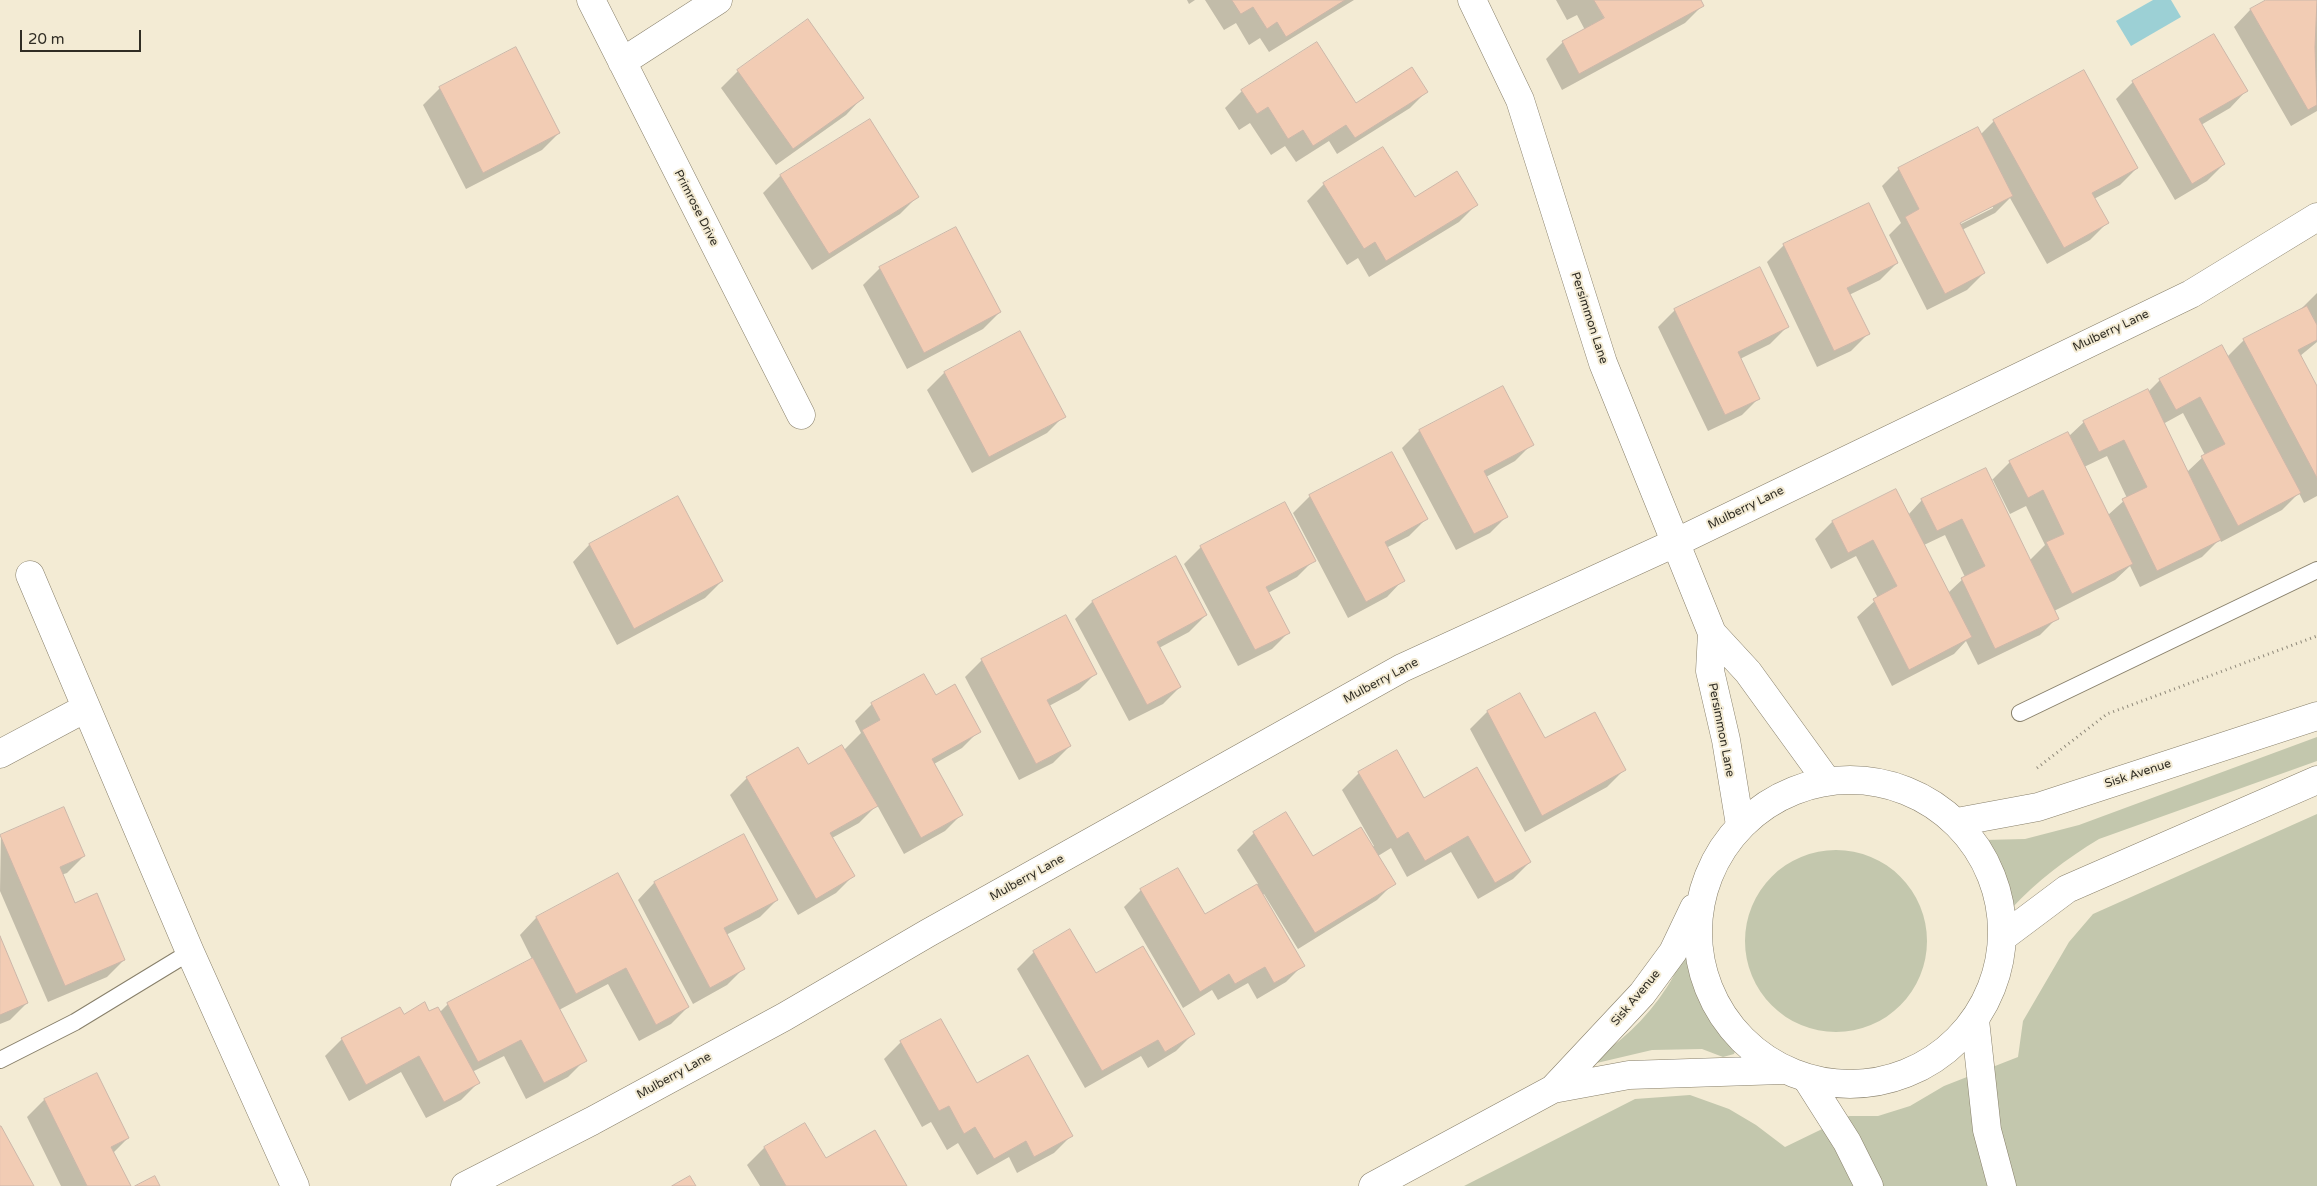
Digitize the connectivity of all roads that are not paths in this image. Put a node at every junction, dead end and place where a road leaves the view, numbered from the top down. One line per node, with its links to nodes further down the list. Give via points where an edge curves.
1 (591, 0): 4 (street, Primrose Drive)
2 (718, 0): 4 (street)
3 (1472, 0): 7 (street, Persimmon Lane, via 1520,100 1603,363)
4 (622, 62): 6 (street, Primrose Drive)
5 (2317, 218): 7 (street, Mulberry Lane, via 2190,294)
6 (801, 415)
7 (1677, 542): 10 (street, Persimmon Lane); 28 (street, Mulberry Lane, via 1402,668 784,1017)
8 (2317, 570): 12 (lane)
9 (30, 575): 11 (street)
10 (1712, 633): 16 (street, Persimmon Lane, via 1748,672); 18 (street, Persimmon Lane, via 1710,671 1726,740)
11 (86, 708): 14 (street); 21 (street)
12 (2020, 713)
13 (2317, 716): 17 (street, Sisk Avenue, via 2038,807)
14 (0, 754)
15 (2317, 780): 20 (street, via 2067,889)
16 (1827, 781): 17 (street, Sisk Avenue, via 1862,779 1897,786 1929,800); 18 (street, Sisk Avenue, via 1779,796)
17 (1957, 822): 20 (street, Sisk Avenue, via 1984,855 1999,894)
18 (1740, 825): 19 (street, Sisk Avenue, via 1716,858)
19 (1701, 895): 24 (street, Sisk Avenue, via 1697,947 1711,997 1740,1040); 26 (street, Sisk Avenue, via 1673,952 1642,994)
20 (2004, 937): 22 (street, Sisk Avenue, via 1995,981)
21 (190, 952): 23 (lane, via 75,1022); 27 (street)
22 (1975, 1020): 25 (street, Sisk Avenue, via 1942,1054 1901,1077 1854,1085); 31 (street, via 1987,1130)
23 (0, 1060)
24 (1782, 1070): 25 (street, Sisk Avenue); 26 (street, Sisk Avenue, via 1629,1075)
25 (1807, 1079): 30 (street)
26 (1553, 1090): 29 (street, Sisk Avenue)
27 (295, 1186)
28 (465, 1186)
29 (1373, 1186)
30 (1869, 1186)
31 (2002, 1186)

